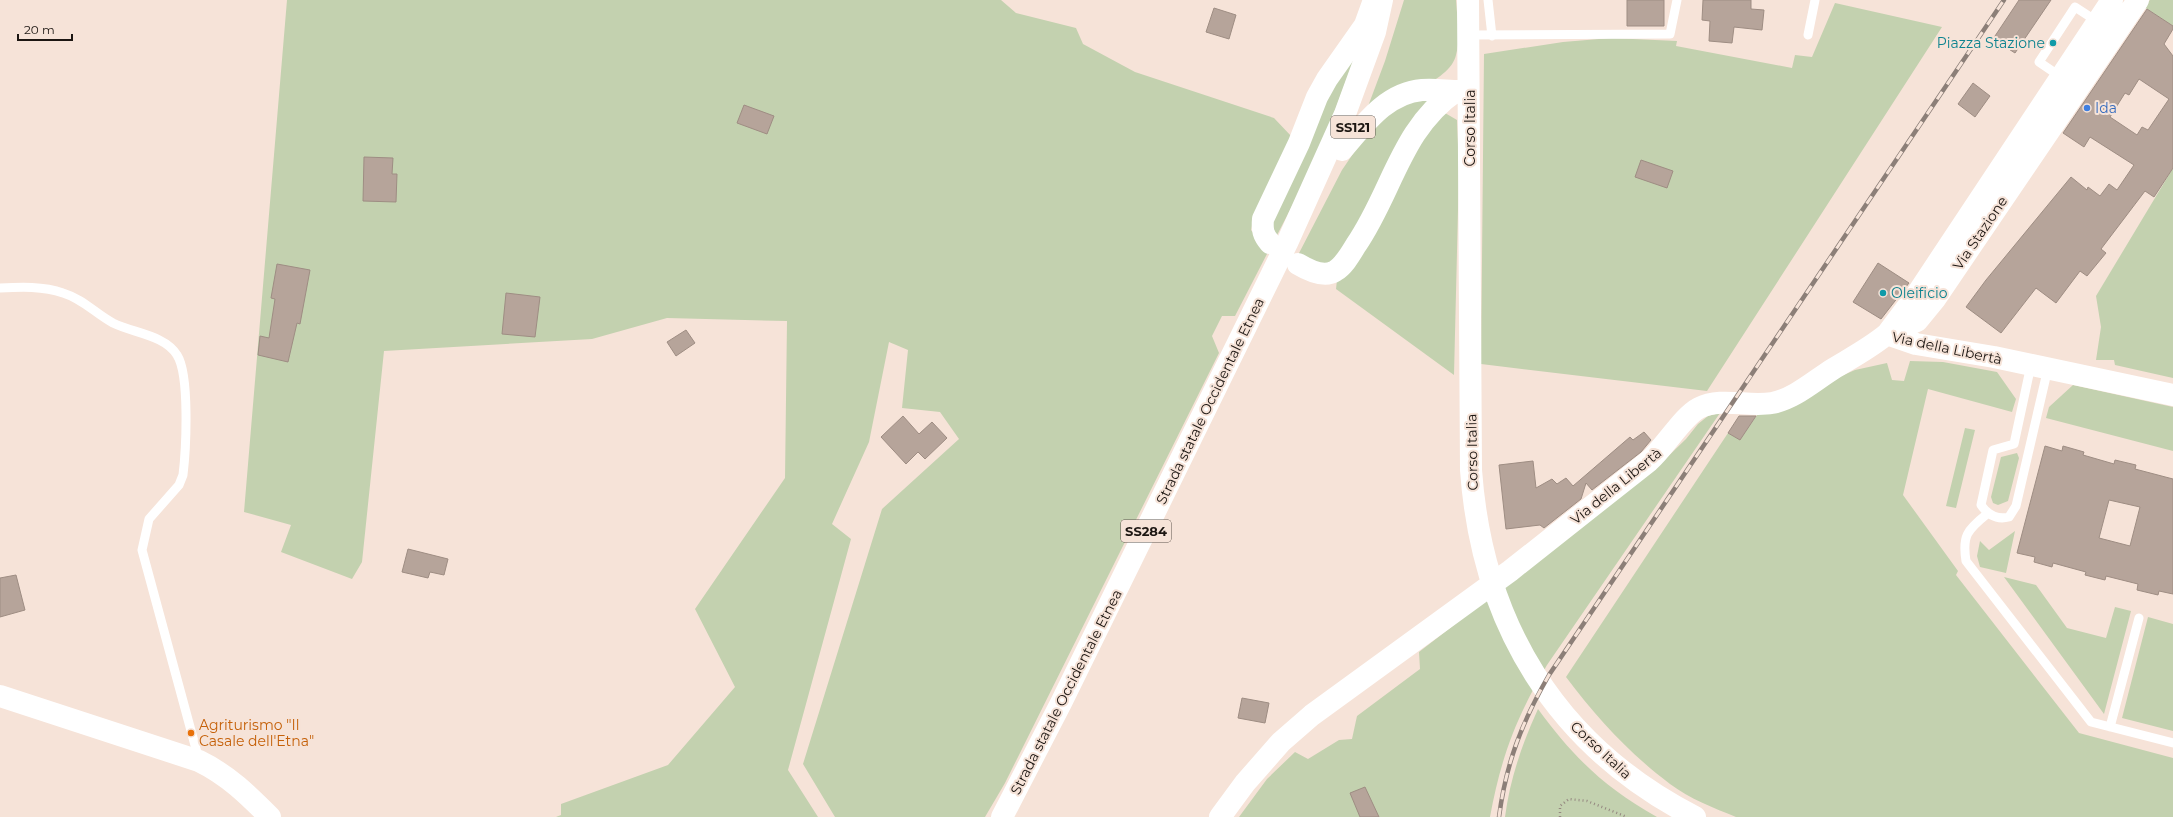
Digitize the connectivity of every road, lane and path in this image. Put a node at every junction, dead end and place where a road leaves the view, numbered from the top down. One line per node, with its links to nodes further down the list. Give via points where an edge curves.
1 (1374, 0): 16 (main road, via 1365,25 1317,97 1299,143 1263,219 1264,235)
2 (1382, 0): 16 (main road, SS121, via 1375,32 1345,114)
3 (1394, 0): 15 (main road, SS121, via 1388,26 1357,116)
4 (1488, 0): 13 (lane)
5 (1677, 0): 13 (lane, via 1670,34)
6 (1815, 0): 12 (lane)
7 (2112, 0): 10 (main road, Via Stazione)
8 (2138, 0): 10 (main road, Via Stazione)
9 (1468, 4): 11 (main road, Corso Italia)
10 (2107, 28): 19 (main road, Via Stazione, via 2070,83)
11 (1469, 35): 13 (lane); 14 (main road, Corso Italia)
12 (1808, 35)
13 (1492, 36)
14 (1463, 91): 15 (main road, via 1421,90 1398,97 1379,109); 17 (main road, via 1436,105 1424,118 1405,148 1371,224 1335,272 1311,272); 33 (main road, Corso Italia, via 1471,470 1478,532 1494,592 1505,620 1534,674 1572,724 1610,762 1641,786)
15 (1342, 150): 16 (main road, SS121)
16 (1279, 243): 29 (main road, Strada statale Occidentale Etnea / SS284, via 1075,675)
17 (1298, 264)
18 (0, 288): 27 (lane, via 25,287 78,298 112,322 169,344 178,355 184,378 182,475 179,485 149,519 142,550)
19 (1886, 334): 20 (main road, Via della Libertà, via 1916,344); 30 (main road, Via della Libertà, via 1868,348 1784,399 1767,403 1714,404 1694,411 1649,461 1510,571 1312,715 1281,742 1245,783)
20 (2040, 366): 21 (main road, Via della Libertà); 22 (lane, via 2014,444 1993,450 1981,505); 22 (lane, via 2016,506 2009,517 2002,519)
21 (2173, 395)
22 (1987, 514): 25 (lane, via 1973,525 1963,543 1966,561 2091,722)
23 (2139, 618): 25 (lane)
24 (0, 696): 27 (main road)
25 (2110, 727): 26 (lane)
26 (2173, 743)
27 (200, 761): 28 (main road, via 235,783)
28 (270, 817)
29 (1002, 817)
30 (1220, 817)
31 (1560, 817): 32 (path, via 1560,806 1569,799 1587,801)
32 (1627, 817)
33 (1694, 817)

